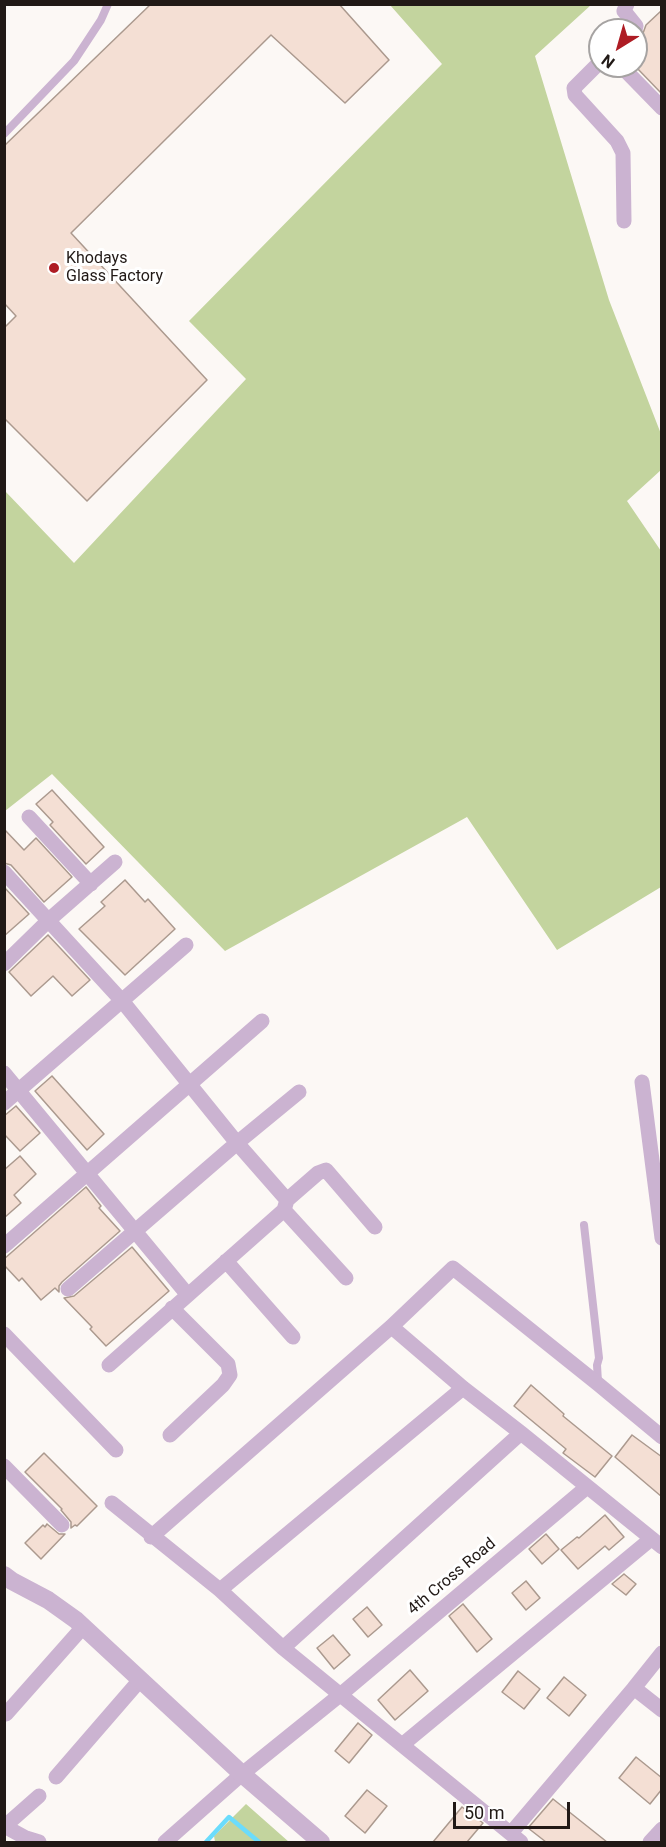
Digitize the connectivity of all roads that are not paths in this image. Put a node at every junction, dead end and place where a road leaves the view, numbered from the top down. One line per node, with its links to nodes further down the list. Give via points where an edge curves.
1 (108, 4): 7 (lane, via 74,62)
2 (627, 4): 3 (street, via 624,11)
3 (630, 18)
4 (588, 75): 8 (street, via 574,88 574,95 617,141 623,153)
5 (633, 78): 6 (street)
6 (662, 108)
7 (4, 134)
8 (624, 221)
9 (29, 817): 12 (street)
10 (115, 862): 12 (street)
11 (4, 872): 13 (street)
12 (91, 884): 13 (street)
13 (50, 919): 15 (street); 16 (street)
14 (186, 945): 16 (street)
15 (4, 964)
16 (123, 1002): 20 (street); 21 (street)
17 (262, 1021): 20 (street)
18 (4, 1072): 21 (street)
19 (642, 1082): 30 (street)
20 (190, 1085): 24 (street); 25 (street)
21 (19, 1090): 23 (street); 25 (street)
22 (299, 1092): 24 (street)
23 (4, 1103)
24 (237, 1143): 26 (street); 29 (street)
25 (87, 1173): 29 (street); 31 (street)
26 (286, 1205): 28 (street, via 318,1173 326,1170); 32 (street); 33 (street)
27 (584, 1225): 41 (lane, via 599,1358)
28 (375, 1227)
29 (135, 1230): 34 (street); 35 (street)
30 (662, 1238)
31 (4, 1246)
32 (226, 1261): 35 (street); 39 (street)
33 (346, 1278)
34 (68, 1289)
35 (187, 1294): 36 (street)
36 (172, 1308): 40 (street); 44 (street, via 228,1364 230,1375)
37 (391, 1327): 41 (street, via 453,1268); 42 (street); 51 (street)
38 (4, 1334): 46 (street)
39 (293, 1337)
40 (109, 1365)
41 (598, 1384): 45 (street)
42 (462, 1389): 43 (street); 54 (street)
43 (521, 1433): 48 (street); 56 (street)
44 (170, 1435)
45 (662, 1437)
46 (116, 1450)
47 (4, 1466): 50 (street)
48 (587, 1487): 52 (street); 60 (street, 4th Cross Road)
49 (112, 1503): 51 (street)
50 (62, 1525)
51 (151, 1537): 54 (street)
52 (656, 1543): 63 (street)
53 (4, 1575): 55 (street, via 48,1600)
54 (220, 1590): 56 (street)
55 (83, 1627): 58 (street); 62 (street)
56 (283, 1648): 60 (street)
57 (662, 1653): 59 (street)
58 (140, 1680): 64 (street); 65 (street)
59 (634, 1688): 61 (street); 69 (street)
60 (340, 1695): 63 (street); 64 (street, 4th Cross Road)
61 (662, 1710)
62 (6, 1713)
63 (402, 1744): 69 (street)
64 (242, 1774): 71 (street, 4th Cross Road); 72 (street)
65 (56, 1777)
66 (39, 1796): 67 (street)
67 (5, 1826): 70 (street)
68 (662, 1829): 73 (street)
69 (516, 1838)
70 (39, 1842)
71 (165, 1842)
72 (321, 1842)
73 (650, 1842)

